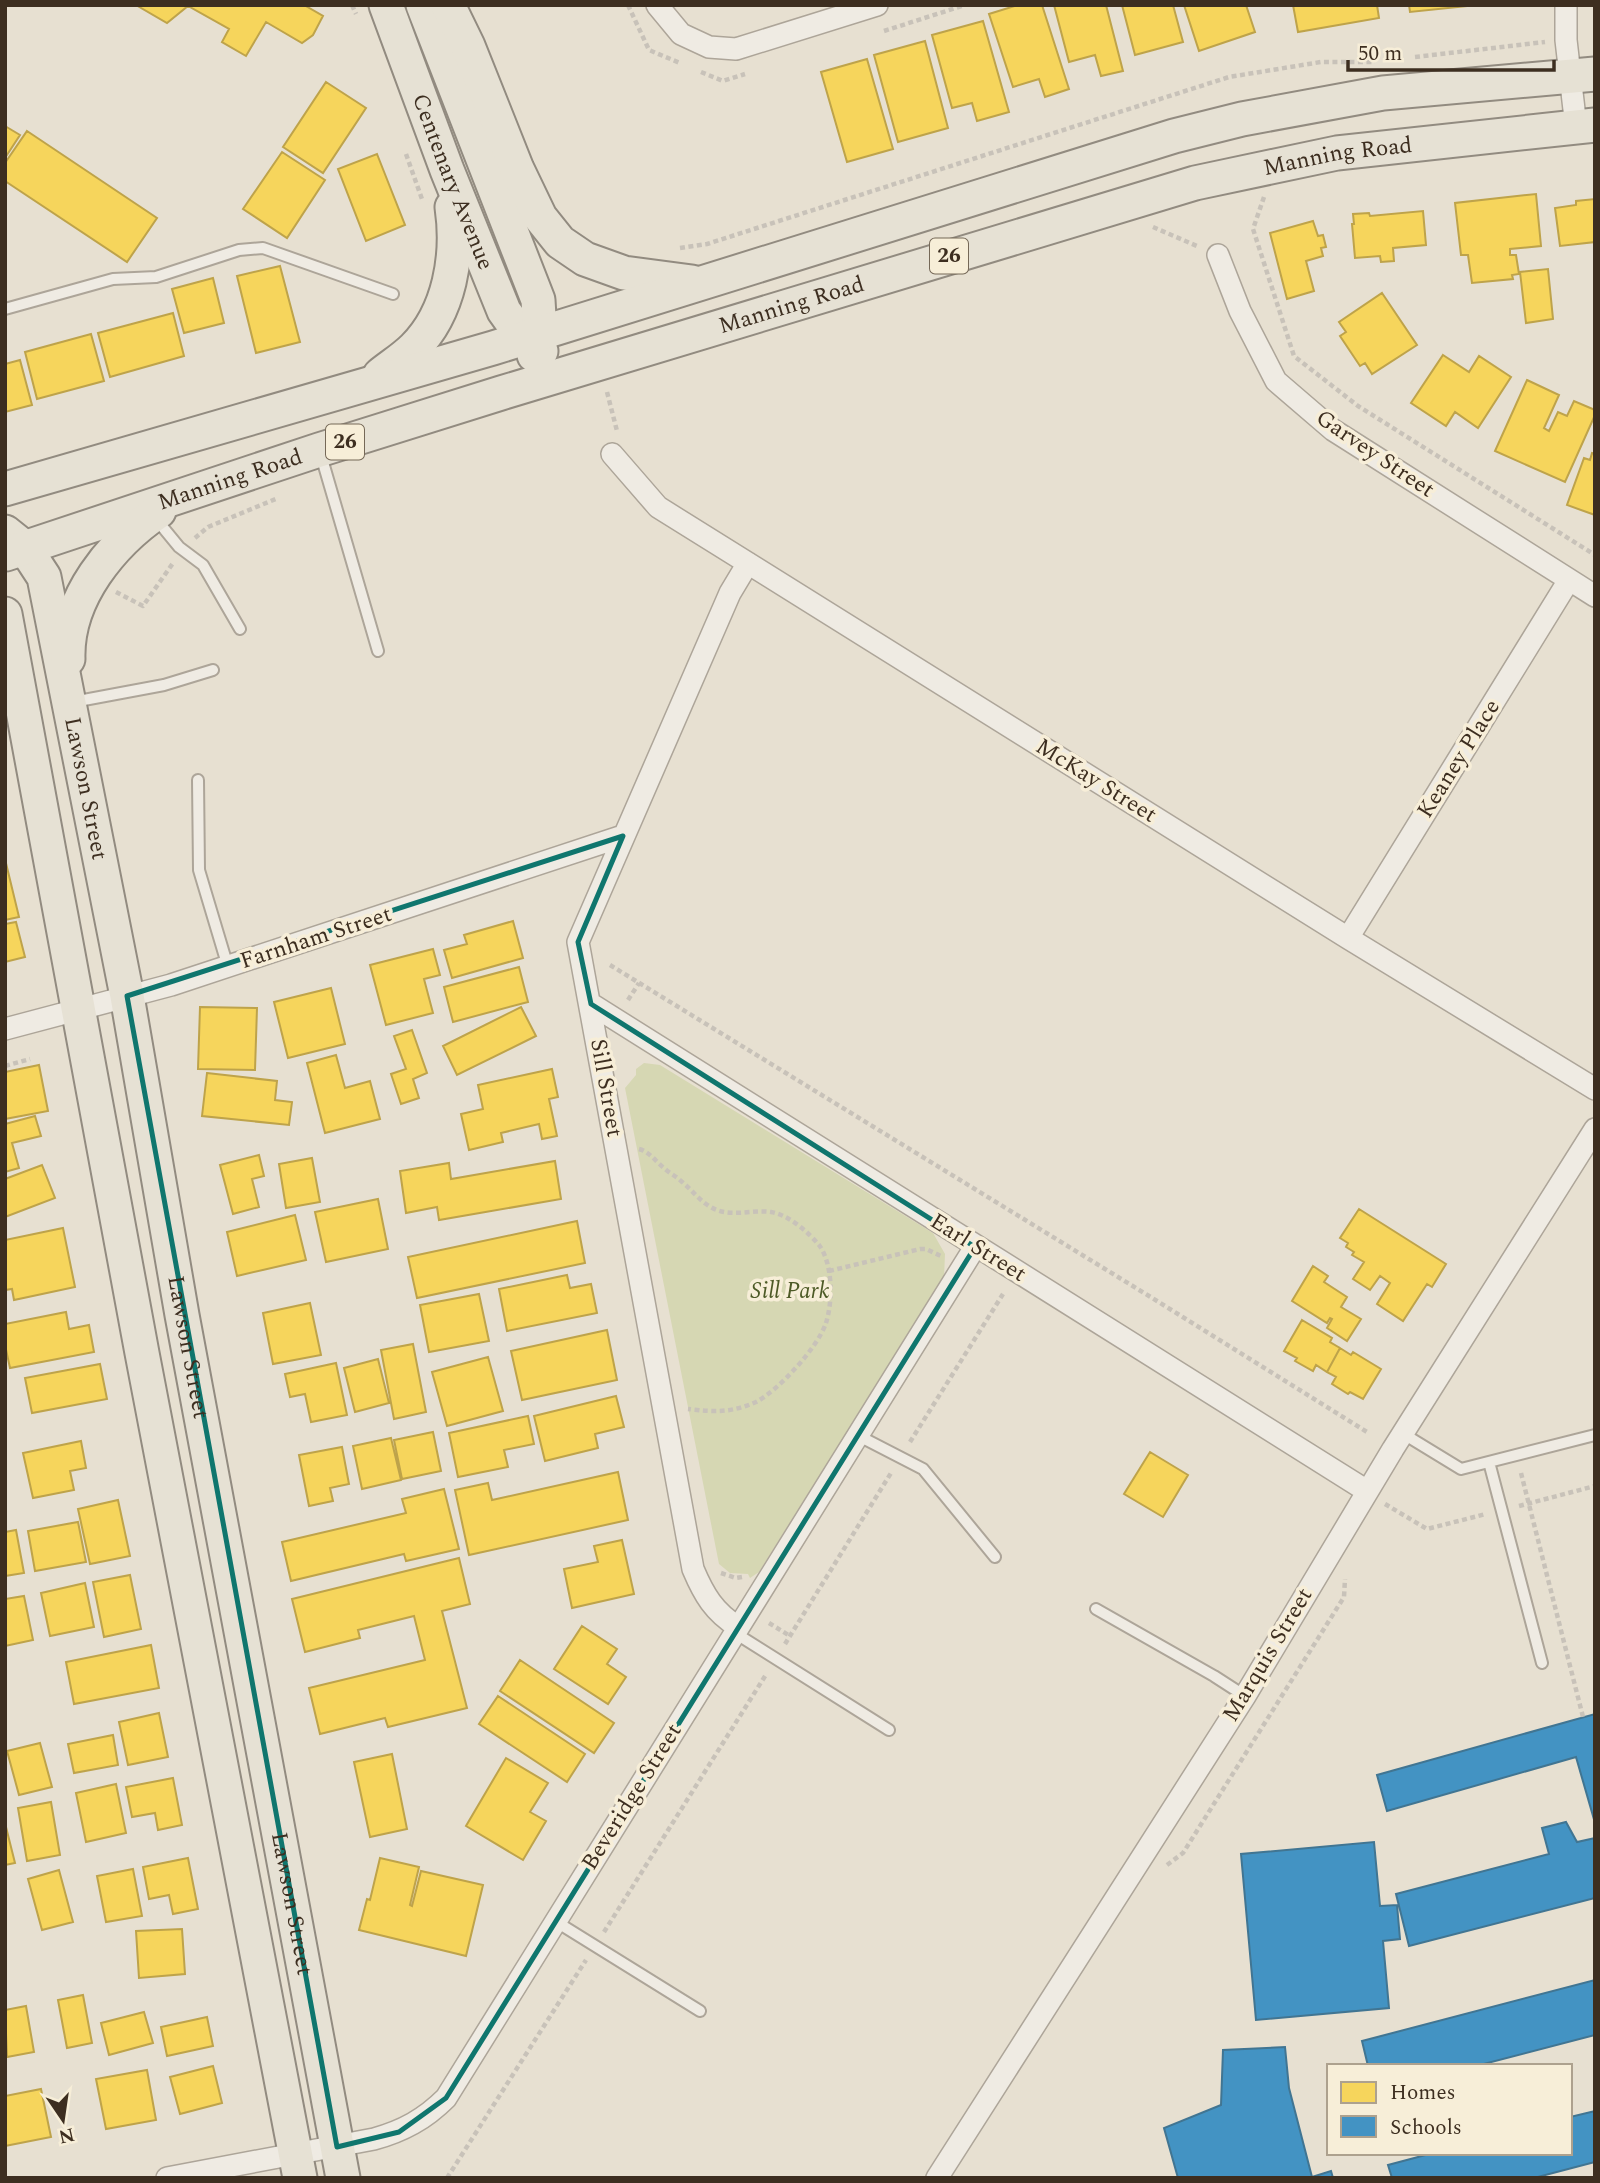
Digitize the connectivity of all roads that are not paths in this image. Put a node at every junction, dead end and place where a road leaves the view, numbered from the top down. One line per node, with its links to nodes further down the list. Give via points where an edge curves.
1 (424, 5): 14 (main road, Centenary Avenue, via 538,300)
2 (448, 5): 11 (main road, via 517,169 540,217 560,242 585,260 624,273)
3 (657, 5): 4 (street, via 681,34 709,47 736,49)
4 (877, 5)
5 (1566, 5): 7 (street, via 1566,40)
6 (371, 12): 9 (main road, Centenary Avenue)
7 (1583, 75): 8 (street); 11 (main road, Manning Road / 26, via 1383,93 1242,118)
8 (1585, 126): 15 (main road, Manning Road / 26, via 1337,153 1195,183)
9 (447, 170): 14 (main road, Centenary Avenue, via 504,312); 16 (main road, via 453,263 442,303 414,348)
10 (1218, 255): 26 (street, Garvey Street, via 1276,381 1333,430)
11 (700, 284): 14 (main road, Manning Road / 26)
12 (393, 294): 13 (lane, via 263,248 239,250 156,277 113,279)
13 (5, 309)
14 (533, 340): 15 (main road, Centenary Avenue); 16 (main road, Manning Road / 26); 17 (main road, via 521,375)
15 (596, 375): 17 (main road, Manning Road / 26)
16 (370, 383): 20 (main road, Manning Road / 26)
17 (501, 393): 18 (main road, Manning Road / 26)
18 (319, 450): 22 (main road, Manning Road / 26); 30 (lane)
19 (612, 454): 25 (street, McKay Street, via 658,507)
20 (56, 474): 21 (main road, Manning Road / 26); 24 (main road, via 27,490)
21 (5, 489)
22 (189, 495): 23 (main road); 24 (main road, Manning Road / 26)
23 (153, 515): 29 (lane, via 179,547 203,565); 33 (main road, via 114,550 80,601 68,652)
24 (10, 539): 33 (main road, Lawson Street, via 44,577)
25 (748, 563): 35 (street, Sill Street, via 730,593); 36 (street, McKay Street)
26 (1569, 580): 27 (street, Garvey Street); 36 (street, Keaney Place)
27 (1595, 596)
28 (5, 614): 32 (main road, Lawson Street)
29 (240, 629)
30 (379, 651)
31 (213, 670): 33 (lane, via 164,685)
32 (12, 684): 40 (main road, Lawson Street)
33 (70, 702): 38 (main road, Lawson Street)
34 (198, 780): 37 (lane, via 199,870)
35 (623, 836): 37 (street, Farnham Street); 39 (street, Sill Street, via 578,942)
36 (1348, 938): 42 (street, McKay Street)
37 (228, 967): 38 (street, Farnham Street)
38 (127, 996): 40 (street, Farnham Street); 58 (main road, Lawson Street, via 184,1328)
39 (590, 1004): 44 (street, Earl Street); 52 (street, Sill Street, via 693,1569 705,1596)
40 (79, 1008): 41 (street, Farnham Street); 59 (main road, Lawson Street)
41 (5, 1029)
42 (1595, 1089)
43 (1595, 1129): 45 (street, Marquis Street)
44 (975, 1247): 47 (street, Beveridge Street); 49 (street, Earl Street)
45 (1402, 1433): 48 (lane, via 1461,1469); 49 (street, Marquis Street)
46 (1595, 1434): 48 (lane)
47 (857, 1435): 50 (lane, via 923,1469); 52 (street, Beveridge Street)
48 (1489, 1462): 53 (lane)
49 (1367, 1491): 54 (street, Marquis Street)
50 (995, 1558)
51 (1097, 1609): 54 (lane)
52 (737, 1630): 55 (lane); 56 (street, Beveridge Street)
53 (1542, 1663)
54 (1245, 1696): 61 (street, Marquis Street)
55 (889, 1730)
56 (555, 1921): 57 (lane); 58 (street, Beveridge Street, via 446,2098 399,2132)
57 (700, 2011)
58 (340, 2162): 59 (street, Beveridge Street)
59 (298, 2166): 60 (street, Beveridge Street)
60 (167, 2178)
61 (937, 2178)

